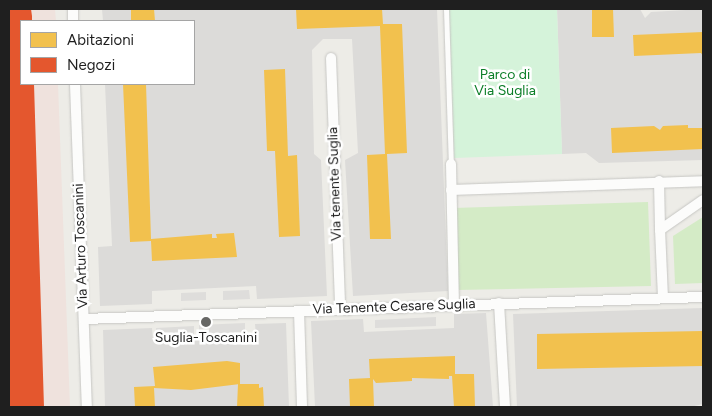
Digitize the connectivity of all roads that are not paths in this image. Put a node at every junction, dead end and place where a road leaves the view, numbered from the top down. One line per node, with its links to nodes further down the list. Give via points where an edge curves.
1 (446, 9): 4 (lane)
2 (331, 58): 14 (street, Via tenente Suglia)
3 (76, 85): 16 (street, Via Arturo Toscanini)
4 (451, 164): 7 (street)
5 (659, 181): 6 (street); 7 (street); 9 (street)
6 (703, 181)
7 (451, 190): 13 (street)
8 (703, 200): 9 (street)
9 (660, 230): 11 (street)
10 (703, 297): 11 (street, Via Tenente Cesare Suglia)
11 (662, 298): 12 (street, Via Tenente Cesare Suglia)
12 (499, 303): 13 (street, Via Tenente Cesare Suglia); 19 (street)
13 (454, 305): 14 (street, Via Tenente Cesare Suglia)
14 (340, 309): 15 (street, Via Tenente Cesare Suglia)
15 (298, 311): 16 (street, Via Tenente Cesare Suglia); 18 (street)
16 (84, 319): 17 (street, Via Arturo Toscanini)
17 (87, 407)
18 (302, 407)
19 (504, 407)

